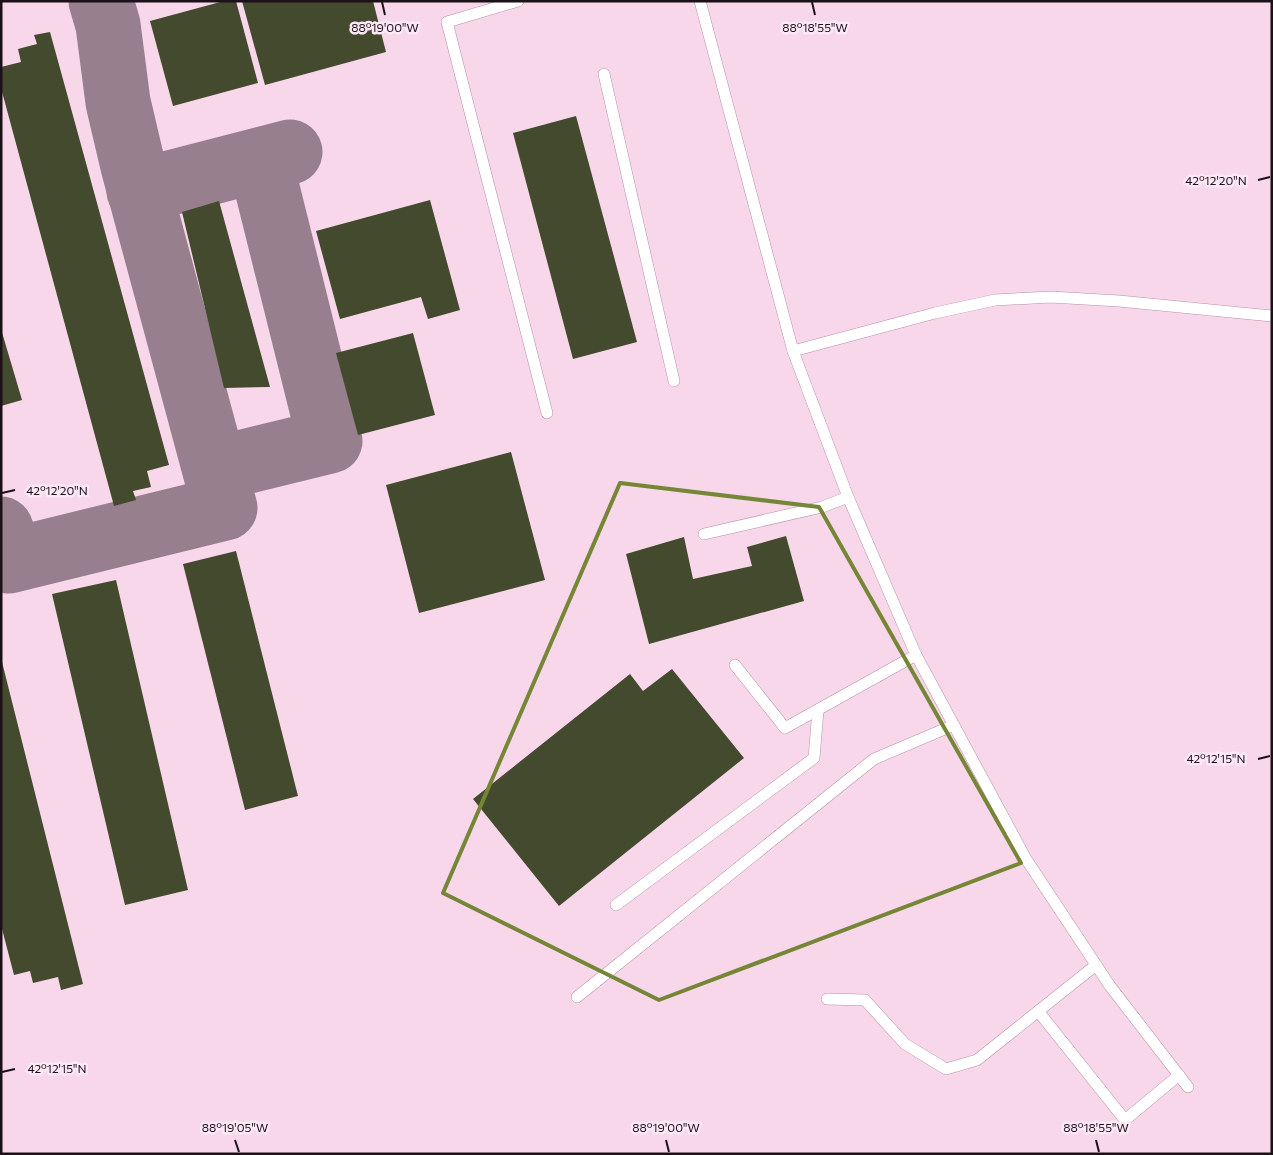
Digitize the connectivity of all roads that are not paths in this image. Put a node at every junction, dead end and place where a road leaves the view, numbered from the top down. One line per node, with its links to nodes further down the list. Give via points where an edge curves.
1 (518, 1): 7 (lane, via 447,22)
2 (700, 1): 5 (lane)
3 (604, 74): 6 (lane)
4 (1272, 316): 5 (lane, via 1090,299 995,300)
5 (793, 352): 8 (lane)
6 (674, 381)
7 (547, 413)
8 (848, 497): 9 (lane, via 822,507); 10 (lane)
9 (704, 534)
10 (916, 655): 12 (lane); 13 (lane)
11 (735, 665): 12 (lane, via 785,728)
12 (818, 710): 14 (lane, via 814,758)
13 (954, 725): 15 (lane, via 1026,859); 16 (lane, via 874,759)
14 (616, 904)
15 (1096, 965): 18 (lane); 19 (lane)
16 (578, 998)
17 (827, 999): 18 (lane, via 865,1000 905,1044 946,1069 977,1060)
18 (1038, 1011): 19 (lane, via 1124,1120)
19 (1179, 1075): 20 (lane)
20 (1188, 1087)

